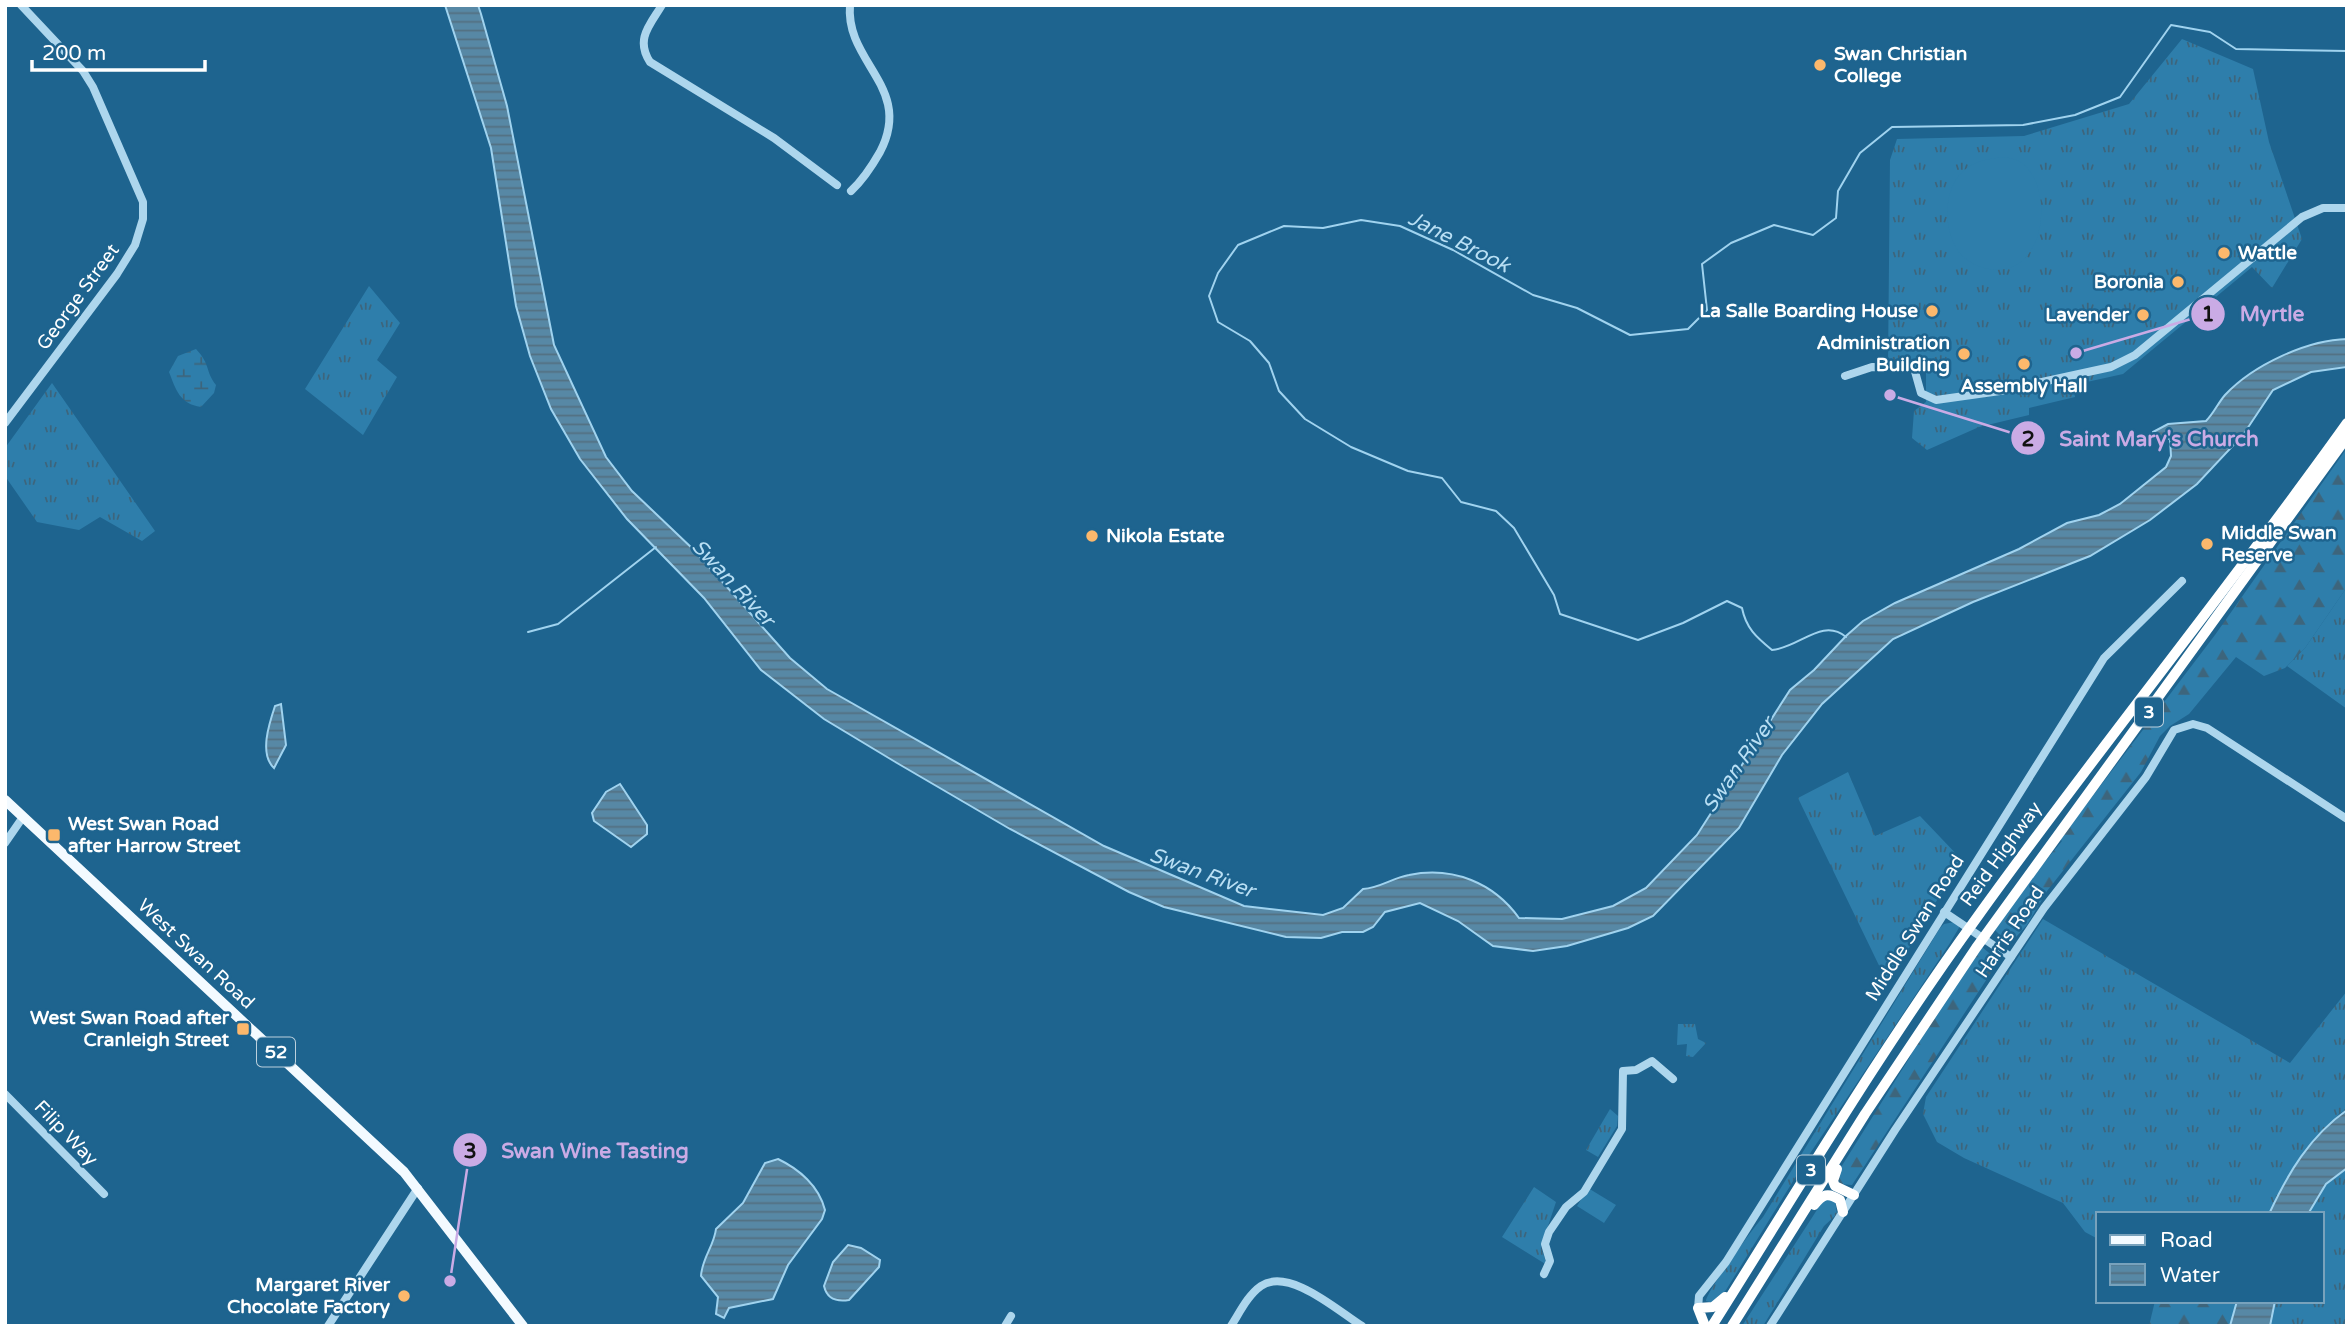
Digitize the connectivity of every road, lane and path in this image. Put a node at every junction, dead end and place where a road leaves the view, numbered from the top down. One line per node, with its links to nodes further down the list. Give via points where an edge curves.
1 (21, 5): 8 (street, George Street, via 93,87 144,202 135,245 117,274)
2 (662, 5): 4 (street, via 644,32 644,53 650,62 774,138)
3 (850, 5): 5 (street, via 853,35 883,86 891,117 887,138)
4 (837, 185)
5 (851, 191)
6 (2347, 208): 7 (street, via 2323,208 2302,217 2116,366 1936,400 1919,391 1914,368 1872,368)
7 (1845, 376)
8 (5, 423)
9 (2347, 423): 11 (highway, Reid Highway / 3)
10 (2347, 437): 11 (highway, Reid Highway / 3)
11 (2300, 495): 21 (highway, Reid Highway / 3, via 1976,948); 27 (highway, Reid Highway / 3, via 1977,916)
12 (2182, 581): 17 (street, Middle Swan Road, via 2104,658)
13 (5, 800): 14 (main road, West Swan Road / 52)
14 (23, 817): 16 (street); 22 (main road, West Swan Road / 52)
15 (2347, 819): 18 (street, Harris Road, via 2207,728 2183,726 2167,738 2146,777)
16 (5, 843)
17 (1944, 912): 18 (street); 29 (street, Middle Swan Road, via 1726,1262 1699,1296)
18 (2011, 957): 24 (street, Harris Road)
19 (1673, 1079): 28 (street, via 1652,1061 1623,1071 1622,1129 1584,1192 1549,1231 1545,1244 1550,1261)
20 (5, 1094): 23 (street, Filip Way)
21 (1865, 1114): 24 (highway, via 1833,1181 1840,1191); 26 (highway, Reid Highway / 3)
22 (418, 1188): 31 (street); 32 (main road, West Swan Road / 52)
23 (104, 1194)
24 (1854, 1195): 25 (street, Harris Road)
25 (1843, 1212): 26 (highway, via 1840,1200 1822,1195); 39 (street, Harris Road)
26 (1784, 1243): 38 (highway, Reid Highway / 3)
27 (1748, 1269): 29 (highway, via 1721,1302); 37 (highway, Reid Highway / 3)
28 (1544, 1274)
29 (1698, 1308): 36 (highway)
30 (1010, 1316): 33 (street)
31 (328, 1326)
32 (523, 1326)
33 (1004, 1326)
34 (1231, 1326): 35 (street, via 1262,1285 1280,1280 1295,1283)
35 (1362, 1326)
36 (1705, 1326)
37 (1712, 1326)
38 (1732, 1326)
39 (1770, 1326)

